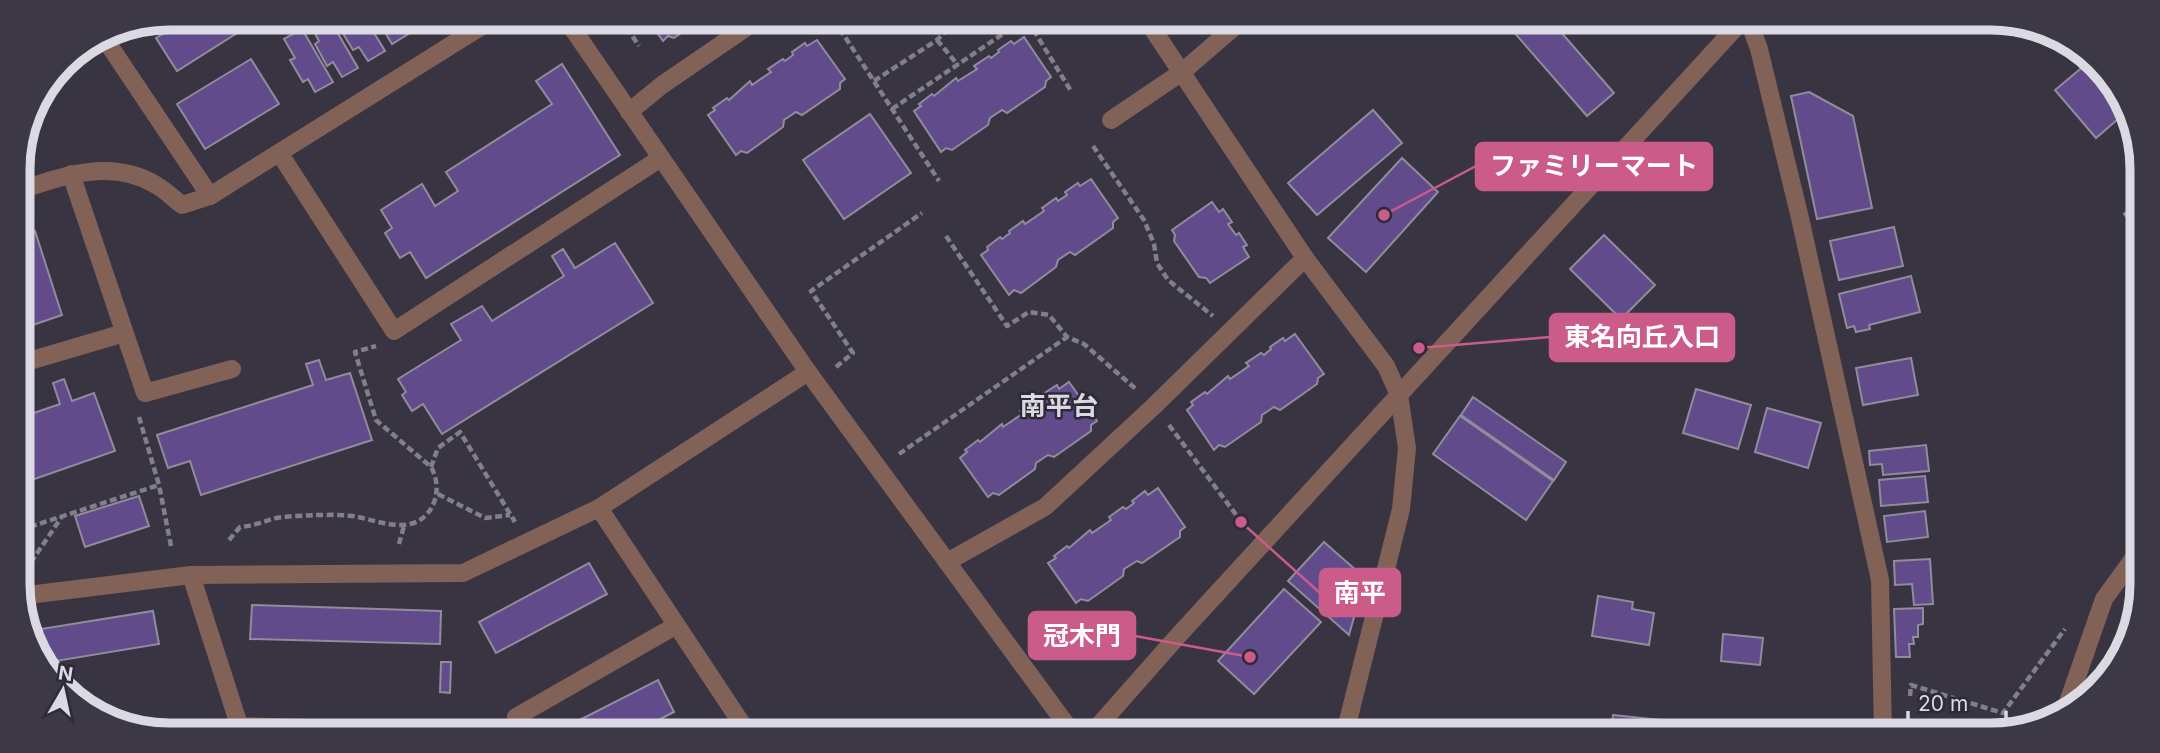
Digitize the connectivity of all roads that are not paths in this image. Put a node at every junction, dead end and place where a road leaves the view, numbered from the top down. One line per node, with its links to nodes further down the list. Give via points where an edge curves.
1 (476, 30): 12 (street)
2 (573, 30): 10 (street)
3 (742, 30): 10 (street)
4 (1153, 30): 9 (street)
5 (1231, 30): 9 (street)
6 (1734, 30): 22 (street)
7 (1752, 30): 36 (street, via 1800,218 1880,580)
8 (109, 45): 16 (street)
9 (1182, 72): 11 (street); 17 (street)
10 (629, 112): 13 (street)
11 (1111, 120)
12 (280, 153): 13 (street, via 394,331); 16 (street)
13 (661, 158): 21 (street)
14 (71, 174): 15 (street); 16 (street, via 103,170 130,175 155,184 182,205); 18 (street)
15 (30, 187)
16 (210, 196)
17 (1305, 258): 22 (street, via 1386,366); 24 (street, via 1045,507)
18 (124, 333): 19 (street); 20 (street, via 145,393)
19 (30, 361)
20 (232, 369)
21 (808, 372): 23 (street); 24 (street)
22 (1399, 395): 34 (street); 35 (street, via 1407,448 1401,509)
23 (598, 508): 26 (street, via 463,573); 28 (street)
24 (947, 562): 33 (street)
25 (2130, 563): 29 (street, via 2104,599)
26 (191, 575): 27 (street); 30 (street)
27 (31, 595)
28 (675, 626): 31 (street, via 516,717); 32 (street)
29 (2069, 700)
30 (239, 723)
31 (516, 723)
32 (741, 723)
33 (1064, 723)
34 (1101, 723)
35 (1348, 723)
36 (1883, 723)

